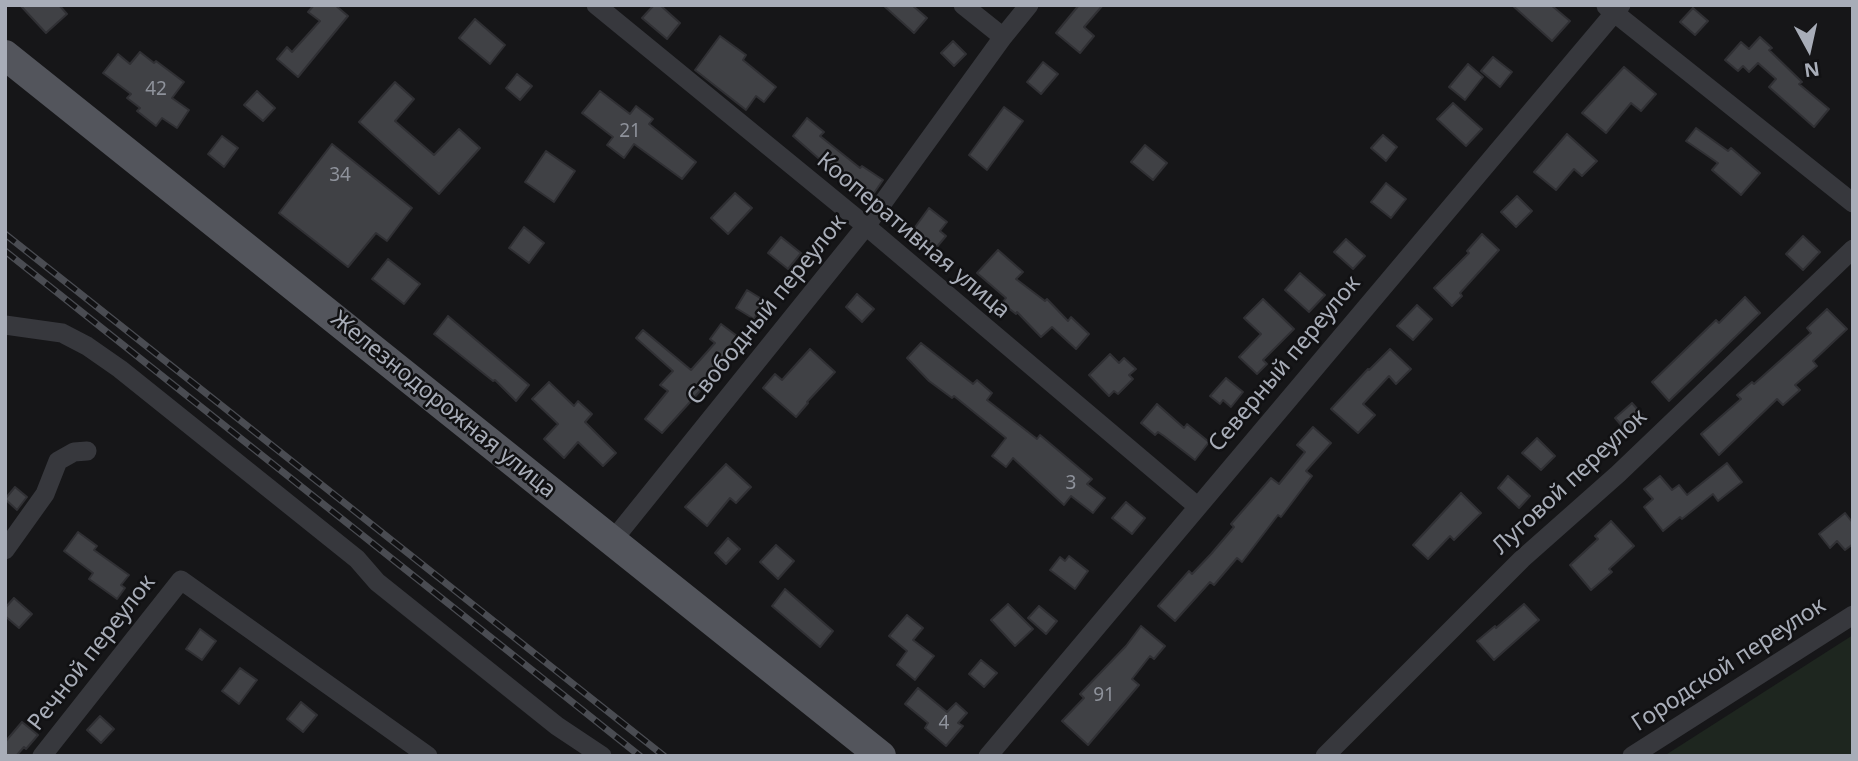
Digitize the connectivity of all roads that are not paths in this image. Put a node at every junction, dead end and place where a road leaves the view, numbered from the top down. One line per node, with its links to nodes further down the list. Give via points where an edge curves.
1 (596, 5): 8 (street, Кооперативная улица)
2 (963, 5): 5 (street)
3 (1029, 5): 5 (street, Свободный переулок)
4 (1614, 8): 7 (street); 12 (street, Северный переулок)
5 (1003, 37): 8 (street, Свободный переулок)
6 (5, 55): 13 (main road, Железнодорожная улица)
7 (1853, 202)
8 (866, 226): 12 (street, Кооперативная улица); 13 (street, Свободный переулок)
9 (1853, 249): 21 (street, Луговой переулок, via 1618,474 1522,559)
10 (5, 325): 18 (street, via 62,333 87,345 357,559 377,582 557,726)
11 (88, 451): 14 (street, via 58,461 45,494)
12 (1197, 506): 20 (street, Северный переулок)
13 (613, 540): 19 (main road, Железнодорожная улица)
14 (5, 550)
15 (1853, 615): 22 (street, Городской переулок)
16 (42, 756): 17 (street, Речной переулок, via 181,580)
17 (428, 756)
18 (602, 756)
19 (881, 756)
20 (988, 756)
21 (1325, 756)
22 (1632, 756)

